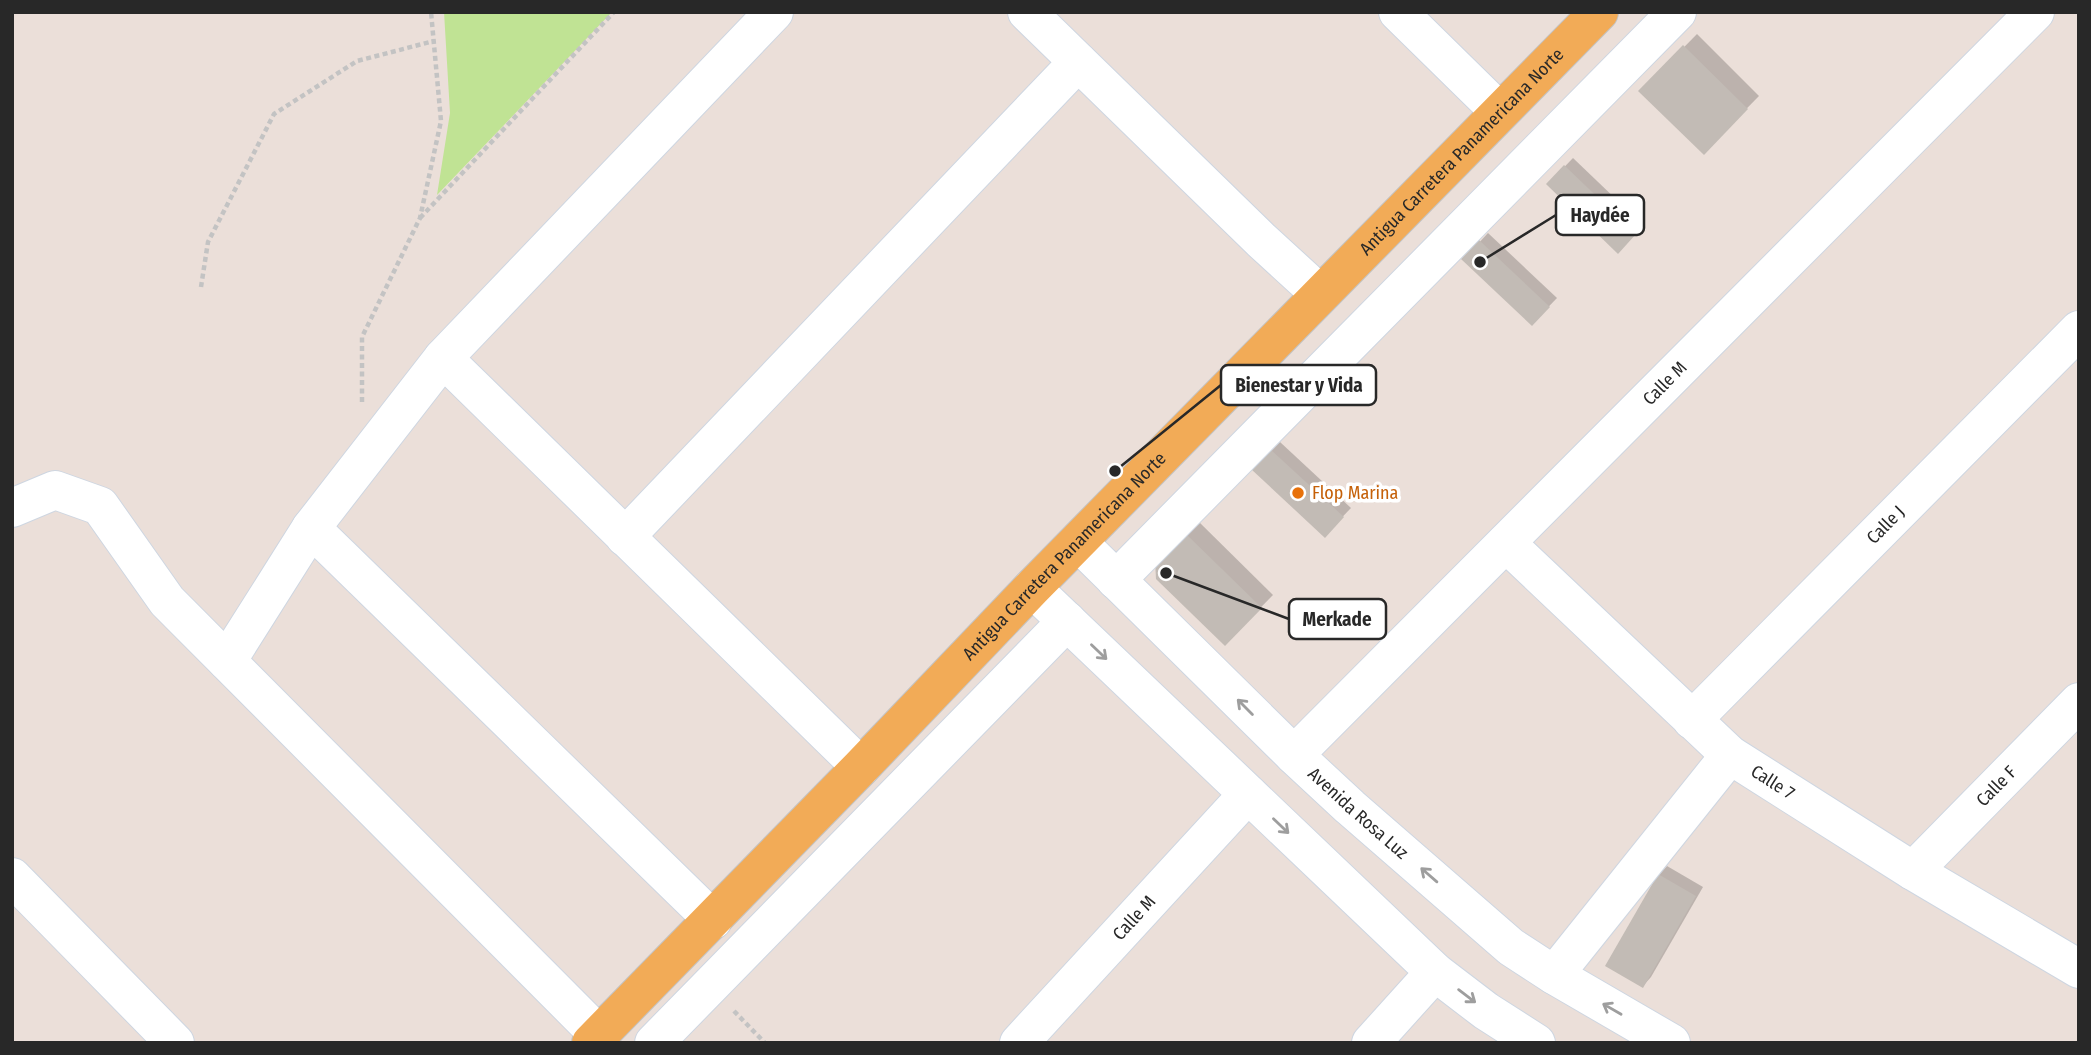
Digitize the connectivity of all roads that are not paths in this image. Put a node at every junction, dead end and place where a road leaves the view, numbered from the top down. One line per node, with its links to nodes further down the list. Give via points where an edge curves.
1 (774, 12): 11 (street)
2 (1027, 12): 7 (street)
3 (1398, 12): 8 (street)
4 (1599, 12): 8 (main road, Antigua Carretera Panamericana Norte)
5 (1677, 12): 17 (street)
6 (2035, 12): 16 (street, Calle M)
7 (1078, 62): 9 (street); 14 (street)
8 (1500, 112): 9 (main road, Antigua Carretera Panamericana Norte)
9 (1320, 294): 15 (main road, Antigua Carretera Panamericana Norte)
10 (2079, 330): 22 (street, Calle J)
11 (443, 358): 13 (street); 14 (street)
12 (12, 508): 20 (street, via 55,490 100,506 167,600)
13 (312, 528): 20 (street); 29 (street)
14 (625, 537): 25 (street)
15 (1078, 542): 17 (street, Avenida Rosa Luz); 18 (main road, Antigua Carretera Panamericana Norte)
16 (1506, 543): 22 (street, Calle 7); 23 (street, Calle M)
17 (1116, 580): 23 (street, Avenida Rosa Luz, one-way to 17)
18 (1032, 587): 19 (street); 25 (main road, Antigua Carretera Panamericana Norte)
19 (1067, 621): 26 (street, one-way to 26); 35 (street)
20 (227, 661): 33 (street)
21 (2079, 702): 27 (street, Calle F)
22 (1692, 720): 24 (street, Calle 7)
23 (1294, 755): 32 (street, Avenida Rosa Luz, one-way to 23, via 1511,947)
24 (1730, 755): 27 (street, Calle 7); 32 (street)
25 (861, 767): 29 (main road, Antigua Carretera Panamericana Norte)
26 (1248, 794): 31 (street, one-way to 31); 36 (street, Calle M)
27 (1913, 871): 30 (street, Calle 7)
28 (12, 877): 34 (street)
29 (713, 920): 33 (main road, Antigua Carretera Panamericana Norte)
30 (2079, 969)
31 (1435, 972): 37 (street); 38 (street, one-way to 38)
32 (1554, 975): 39 (street, Avenida Rosa Luz, one-way to 32)
33 (595, 1039)
34 (175, 1043)
35 (654, 1043)
36 (1018, 1043)
37 (1371, 1043)
38 (1536, 1043)
39 (1671, 1043)

